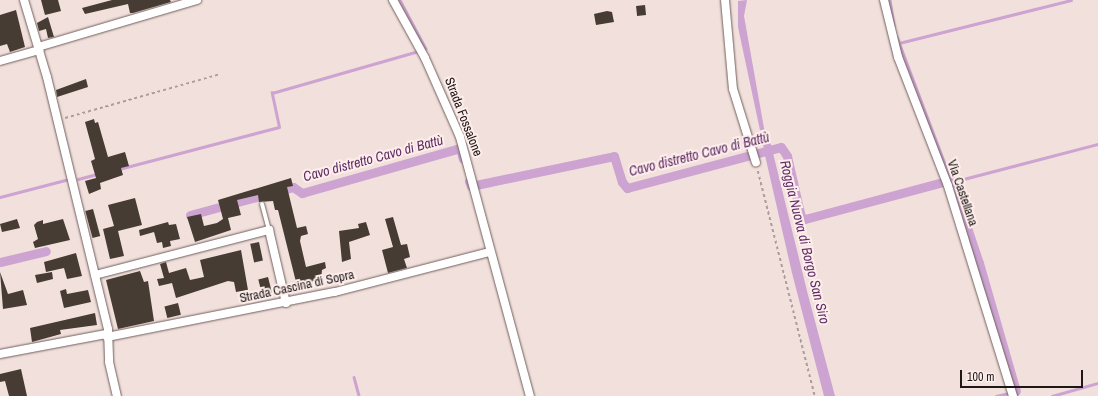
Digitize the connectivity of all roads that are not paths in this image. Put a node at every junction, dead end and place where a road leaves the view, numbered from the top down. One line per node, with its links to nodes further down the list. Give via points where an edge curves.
1 (24, 0): 6 (street)
2 (197, 0): 6 (street)
3 (393, 0): 11 (street, Strada Fossalone, via 448,105 474,185)
4 (725, 0): 8 (street, via 733,89)
5 (884, 0): 18 (street, Via Castellana, via 898,57 947,182)
6 (38, 48): 7 (street); 12 (street)
7 (0, 61)
8 (754, 156)
9 (262, 204): 10 (lane)
10 (269, 230): 12 (street); 13 (street)
11 (490, 252): 13 (street, Strada Cascina di Sopra); 17 (street, Strada Fossalone, via 514,327)
12 (95, 275): 14 (street, via 108,329)
13 (286, 302): 14 (street, Strada Cascina di Sopra)
14 (106, 336): 15 (street, Strada Cascina di Sopra); 16 (street)
15 (0, 354)
16 (117, 396)
17 (530, 396)
18 (1013, 396)

